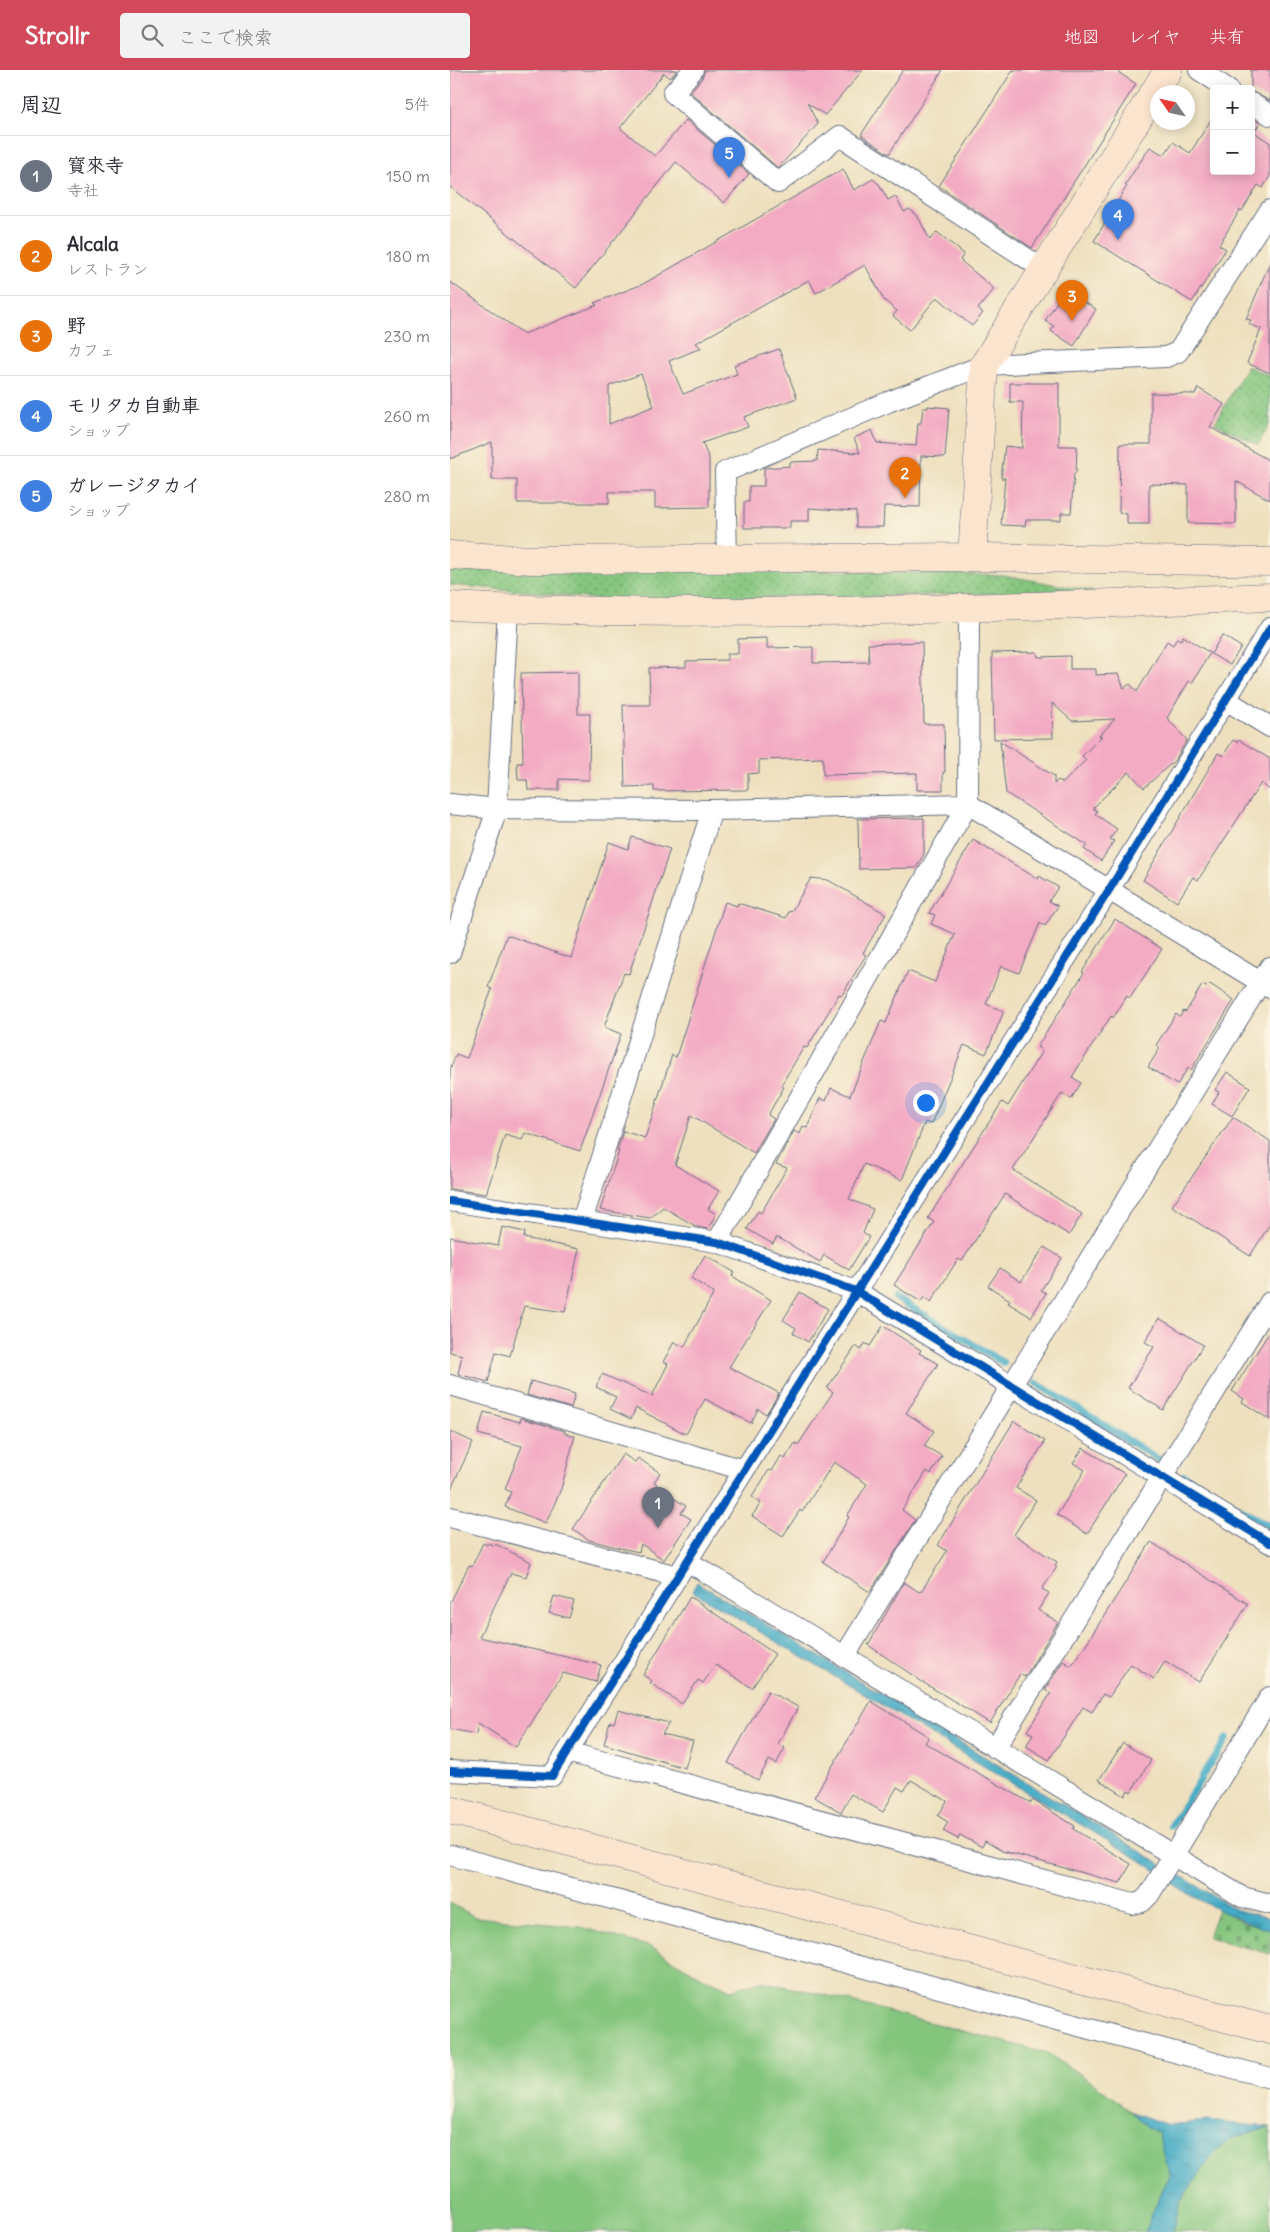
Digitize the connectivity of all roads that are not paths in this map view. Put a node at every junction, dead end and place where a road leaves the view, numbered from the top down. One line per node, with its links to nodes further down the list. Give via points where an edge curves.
1 (692, 70): 8 (street, via 673,93 778,183 840,136)
2 (1168, 70): 8 (street)
3 (1198, 70): 4 (street)
4 (1222, 85)
5 (1255, 106): 6 (street)
6 (1270, 115)
7 (1270, 210): 9 (street, via 1178,352 1166,357)
8 (1043, 269): 9 (street)
9 (984, 365): 11 (street); 12 (street, via 725,472)
10 (450, 555): 12 (street, via 532,560)
11 (972, 557): 12 (street); 13 (street)
12 (727, 558)
13 (1270, 562)
14 (1270, 597): 17 (street)
15 (450, 606): 16 (street)
16 (508, 609): 17 (street, via 629,612); 23 (street)
17 (969, 609): 22 (street)
18 (1270, 628): 19 (street)
19 (1226, 700): 20 (street); 25 (street)
20 (1270, 728)
21 (450, 804): 23 (street)
22 (968, 804): 24 (street); 25 (street); 30 (street)
23 (497, 810): 24 (street); 26 (street)
24 (712, 810): 29 (street)
25 (1109, 890): 27 (street); 31 (street)
26 (450, 953)
27 (1267, 979): 34 (street)
28 (450, 1201): 29 (street)
29 (582, 1221): 30 (street)
30 (717, 1242): 31 (street)
31 (856, 1291): 34 (street); 35 (street)
32 (1270, 1302): 36 (street)
33 (450, 1385): 35 (street)
34 (1012, 1386): 36 (street); 40 (street)
35 (744, 1470): 39 (street)
36 (1162, 1477): 38 (street); 42 (street)
37 (450, 1518): 39 (street)
38 (1270, 1543)
39 (682, 1569): 40 (street); 43 (street)
40 (844, 1657): 42 (street)
41 (1270, 1698): 47 (street)
42 (995, 1748): 47 (street)
43 (567, 1752): 44 (street, via 552,1776); 47 (street, via 1133,1904 1142,1902 1149,1895)
44 (450, 1771)
45 (450, 1810): 49 (street)
46 (450, 1855): 50 (street)
47 (1167, 1866): 48 (street, via 1242,1897)
48 (1270, 1904)
49 (1270, 2030)
50 (1270, 2078)

